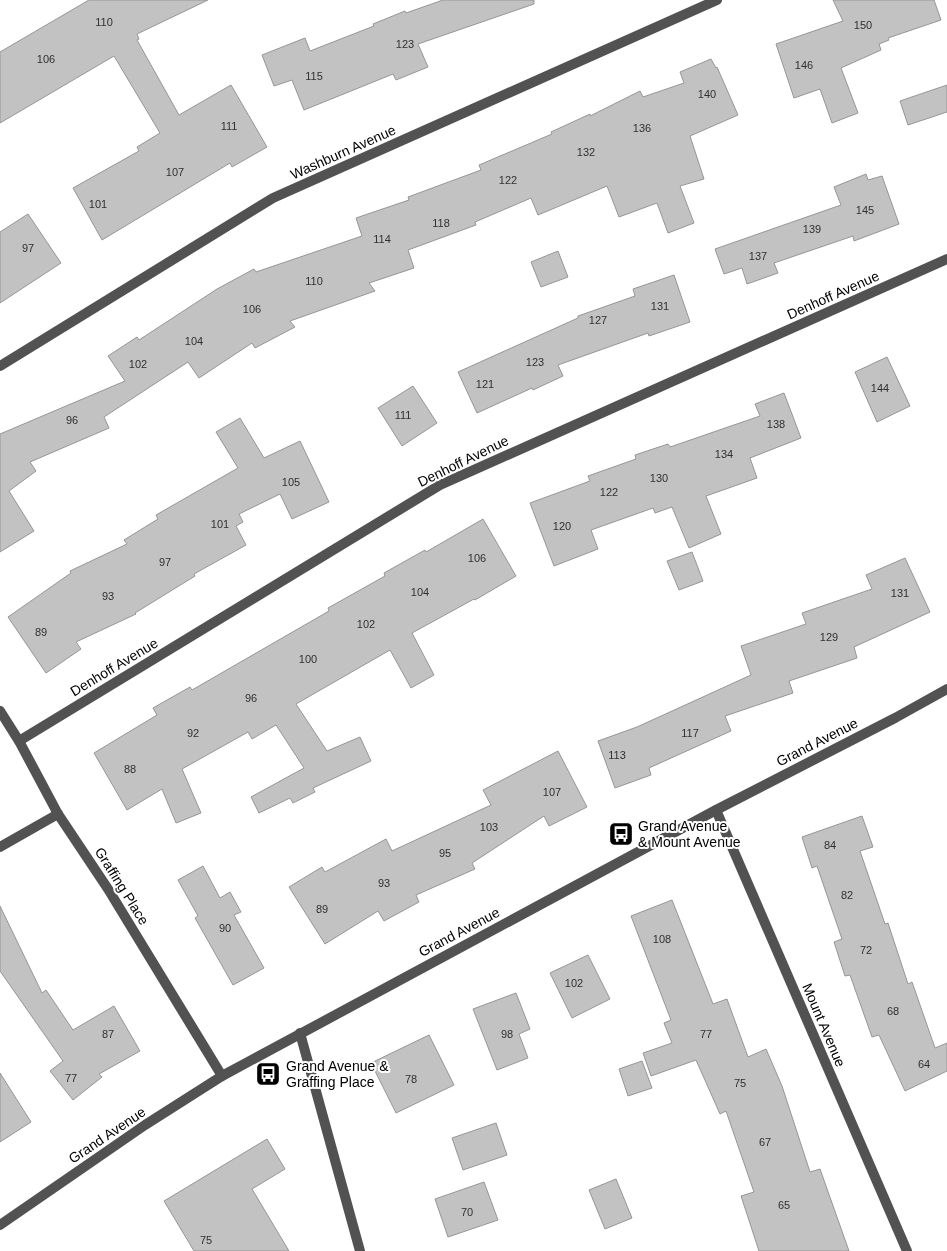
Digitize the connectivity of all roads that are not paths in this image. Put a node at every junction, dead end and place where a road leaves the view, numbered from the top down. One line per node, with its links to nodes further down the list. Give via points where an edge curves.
1 (717, 0): 3 (street, Washburn Avenue, via 273,198)
2 (947, 259): 6 (street, Denhoff Avenue, via 440,485)
3 (0, 366)
4 (947, 689): 7 (street, Grand Avenue)
5 (0, 711): 6 (street, Graffing Place)
6 (19, 740): 8 (street, Graffing Place)
7 (716, 810): 10 (street, Grand Avenue); 14 (street, Mount Avenue)
8 (58, 814): 9 (street); 11 (street, Graffing Place, via 108,889)
9 (0, 847)
10 (300, 1033): 11 (street, Grand Avenue); 13 (street)
11 (222, 1076): 12 (street, Grand Avenue)
12 (0, 1225)
13 (360, 1251)
14 (908, 1251)

